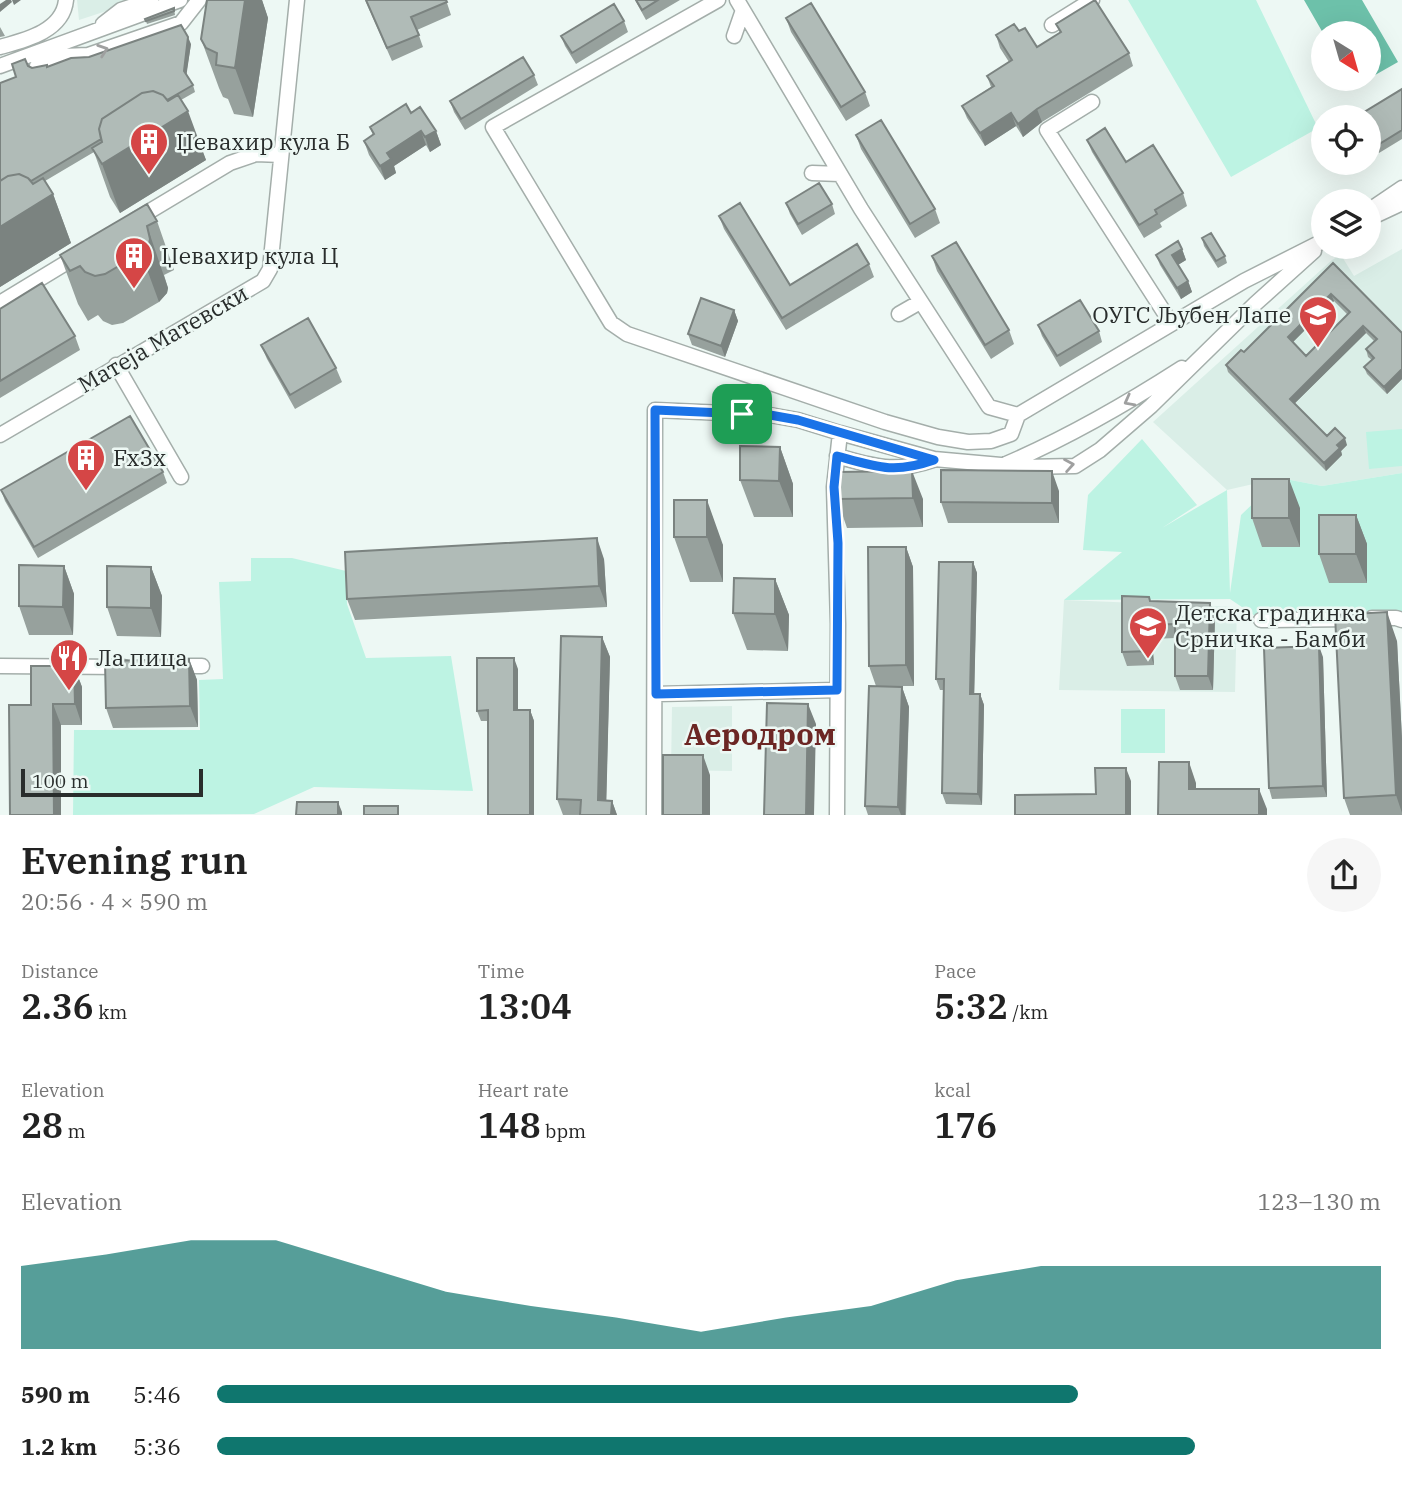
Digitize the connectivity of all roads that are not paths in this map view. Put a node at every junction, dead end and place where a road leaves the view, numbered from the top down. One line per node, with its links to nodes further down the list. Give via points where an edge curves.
1 (66, 0): 13 (street, via 58,22 40,34)
2 (151, 0): 11 (street, via 121,10)
3 (180, 0): 11 (street)
4 (297, 0): 17 (street, Матеја Матевски)
5 (718, 0): 34 (street, via 494,127 611,323 627,334 938,437 991,441 1011,434)
6 (1092, 0): 10 (street)
7 (740, 5): 12 (street); 19 (street)
8 (196, 6): 9 (street); 15 (street, one-way to 8, via 63,56 88,55 181,23)
9 (169, 20)
10 (1052, 25)
11 (88, 35): 14 (street)
12 (734, 36)
13 (0, 47)
14 (0, 65)
15 (37, 66)
16 (1092, 102): 31 (street, via 1047,130)
17 (281, 155): 24 (street, via 256,154 230,163); 33 (street, Матеја Матевски, via 270,270 263,281)
18 (812, 173): 19 (street)
19 (840, 174): 28 (street)
20 (1402, 188): 21 (street)
21 (1381, 202)
22 (1402, 203): 23 (street)
23 (1381, 213)
24 (127, 225)
25 (92, 246): 29 (street)
26 (1311, 248): 31 (street)
27 (1311, 253): 32 (street)
28 (920, 302): 30 (street); 34 (street, via 989,407)
29 (0, 303)
30 (899, 314)
31 (1171, 323): 34 (street)
32 (1208, 352): 39 (street, one-way to 39, via 1140,395); 39 (street, one-way to 32, via 1068,467 1081,463 1144,413)
33 (117, 365): 36 (street, Матеја Матевски); 40 (street)
34 (1018, 415)
35 (840, 433): 37 (street); 38 (street); 48 (street, via 770,415 655,410)
36 (0, 435)
37 (837, 456): 38 (street, via 880,468); 47 (street)
38 (934, 460): 39 (street)
39 (1001, 466)
40 (181, 477)
41 (1261, 620): 42 (street)
42 (1402, 620)
43 (0, 666): 44 (street)
44 (134, 666)
45 (161, 666): 46 (street)
46 (202, 666)
47 (837, 690): 48 (street); 50 (street)
48 (656, 694): 49 (street)
49 (654, 815)
50 (837, 815)

